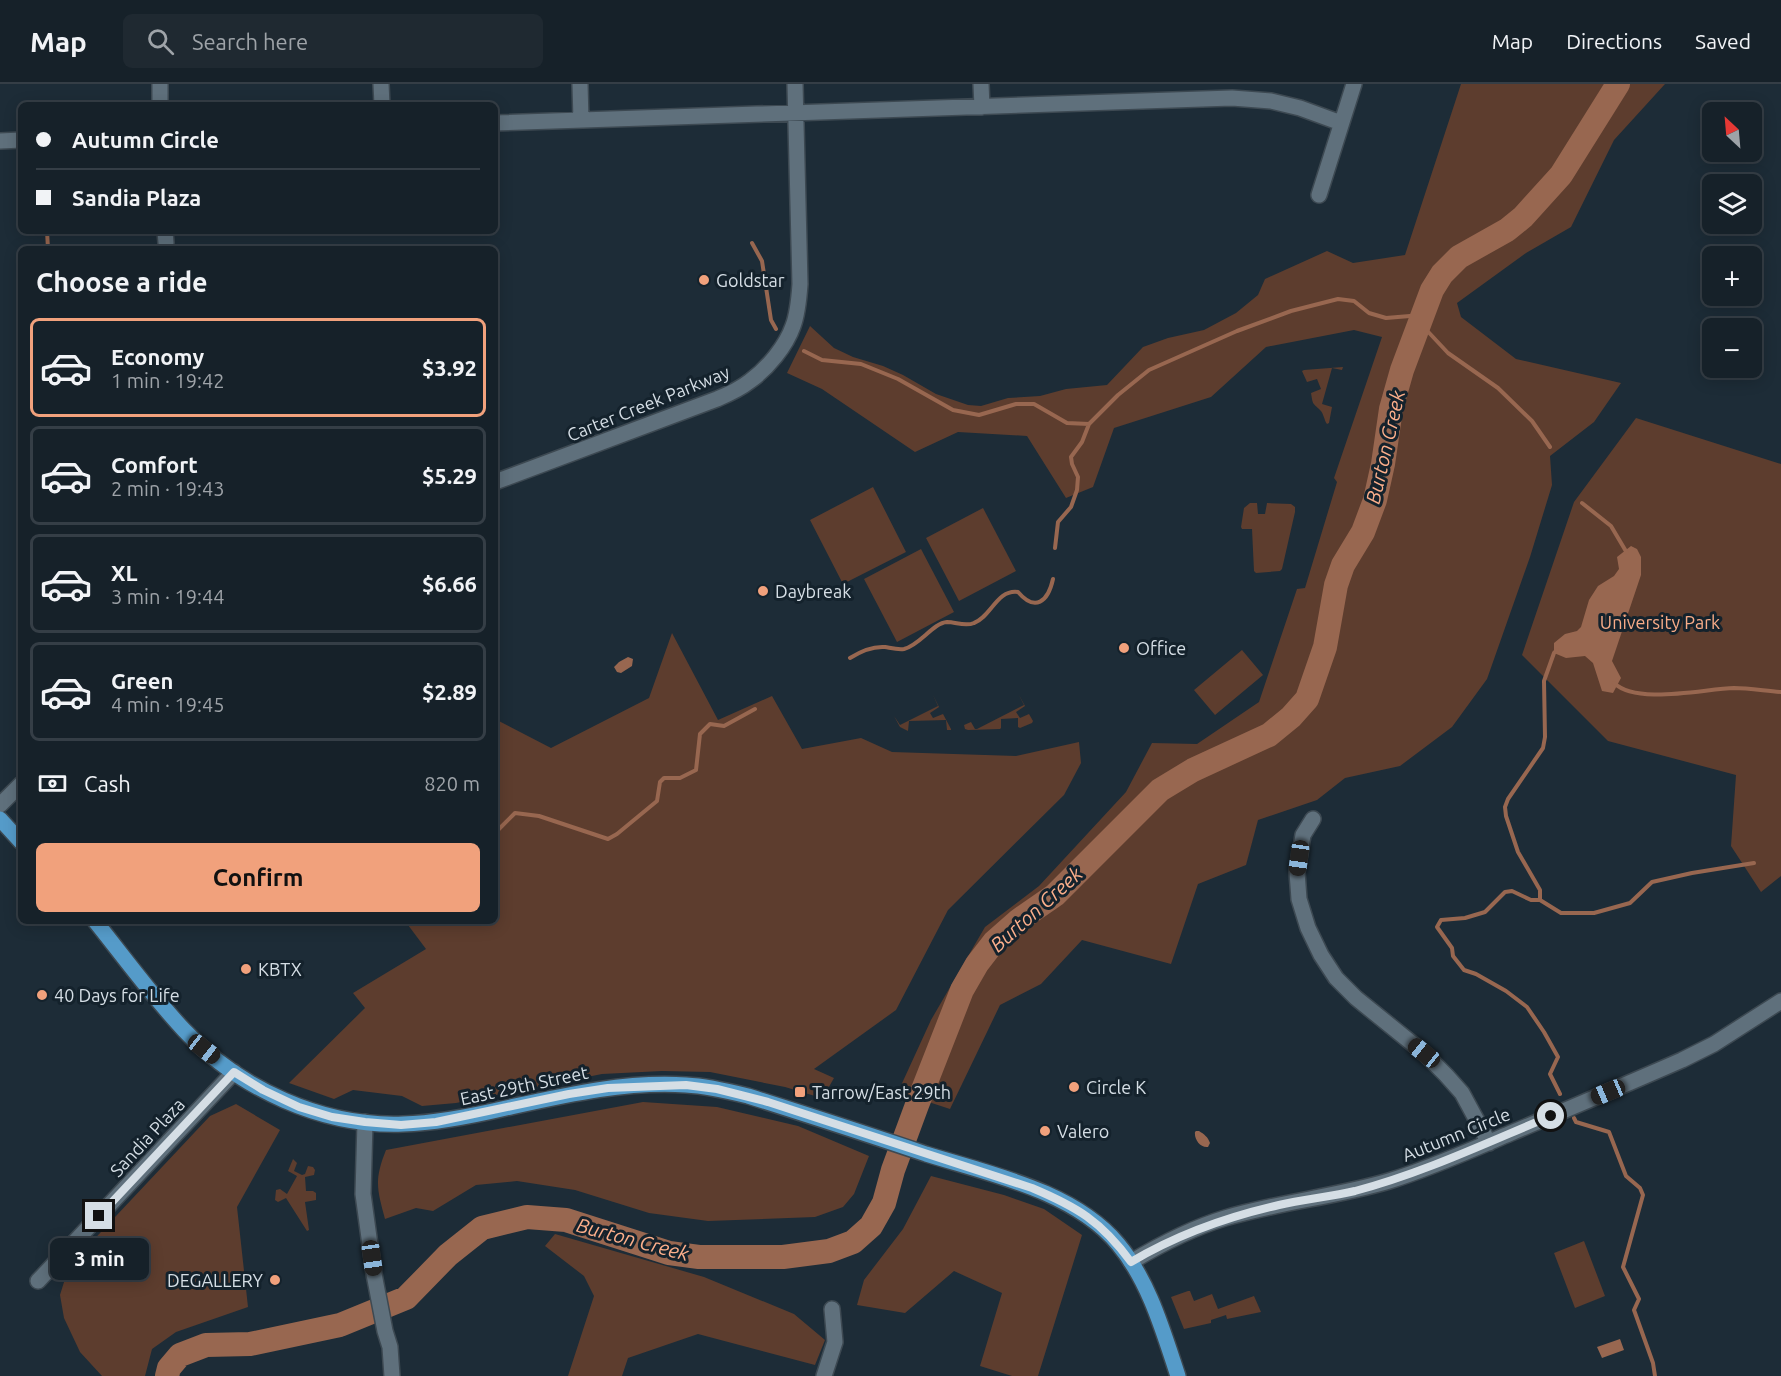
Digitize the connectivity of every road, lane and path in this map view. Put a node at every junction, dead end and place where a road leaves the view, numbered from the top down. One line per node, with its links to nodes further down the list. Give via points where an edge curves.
1 (160, 84): 9 (street)
2 (381, 84): 10 (street)
3 (580, 84): 13 (street)
4 (795, 84): 12 (street, Carter Creek Parkway)
5 (981, 84): 11 (street)
6 (1165, 84): 8 (street)
7 (1354, 84): 15 (street)
8 (1166, 100): 11 (street); 15 (street, via 1271,101)
9 (160, 102)
10 (382, 102)
11 (982, 107): 12 (street)
12 (796, 114): 13 (street); 19 (street, Carter Creek Parkway, via 800,284 794,326 776,355 751,381 717,399)
13 (581, 120): 14 (street)
14 (498, 123)
15 (1341, 123): 18 (street)
16 (18, 140): 17 (street)
17 (0, 141)
18 (1318, 195)
19 (498, 481)
20 (18, 787): 21 (street)
21 (0, 805)
22 (0, 819): 24 (main road)
23 (1313, 819): 29 (street, via 1303,835 1299,899 1321,955 1356,998 1446,1074 1462,1093)
24 (18, 839)
25 (97, 924): 27 (main road, East 29th Street, via 184,1030)
26 (1781, 1001): 29 (street, Autumn Circle, via 1682,1060)
27 (234, 1072): 28 (main road, East 29th Street, via 299,1107); 31 (street, Sandia Plaza)
28 (365, 1122): 30 (main road, East 29th Street, via 436,1122 608,1088 686,1085 717,1089 1032,1188 1088,1216 1118,1243); 33 (street, via 363,1194)
29 (1489, 1143): 30 (street, Autumn Circle, via 1390,1181 1225,1218 1158,1246)
30 (1131, 1262): 35 (main road, East 29th Street, via 1151,1301)
31 (38, 1281)
32 (832, 1309): 34 (street, via 835,1342)
33 (392, 1376)
34 (824, 1376)
35 (1178, 1376)

